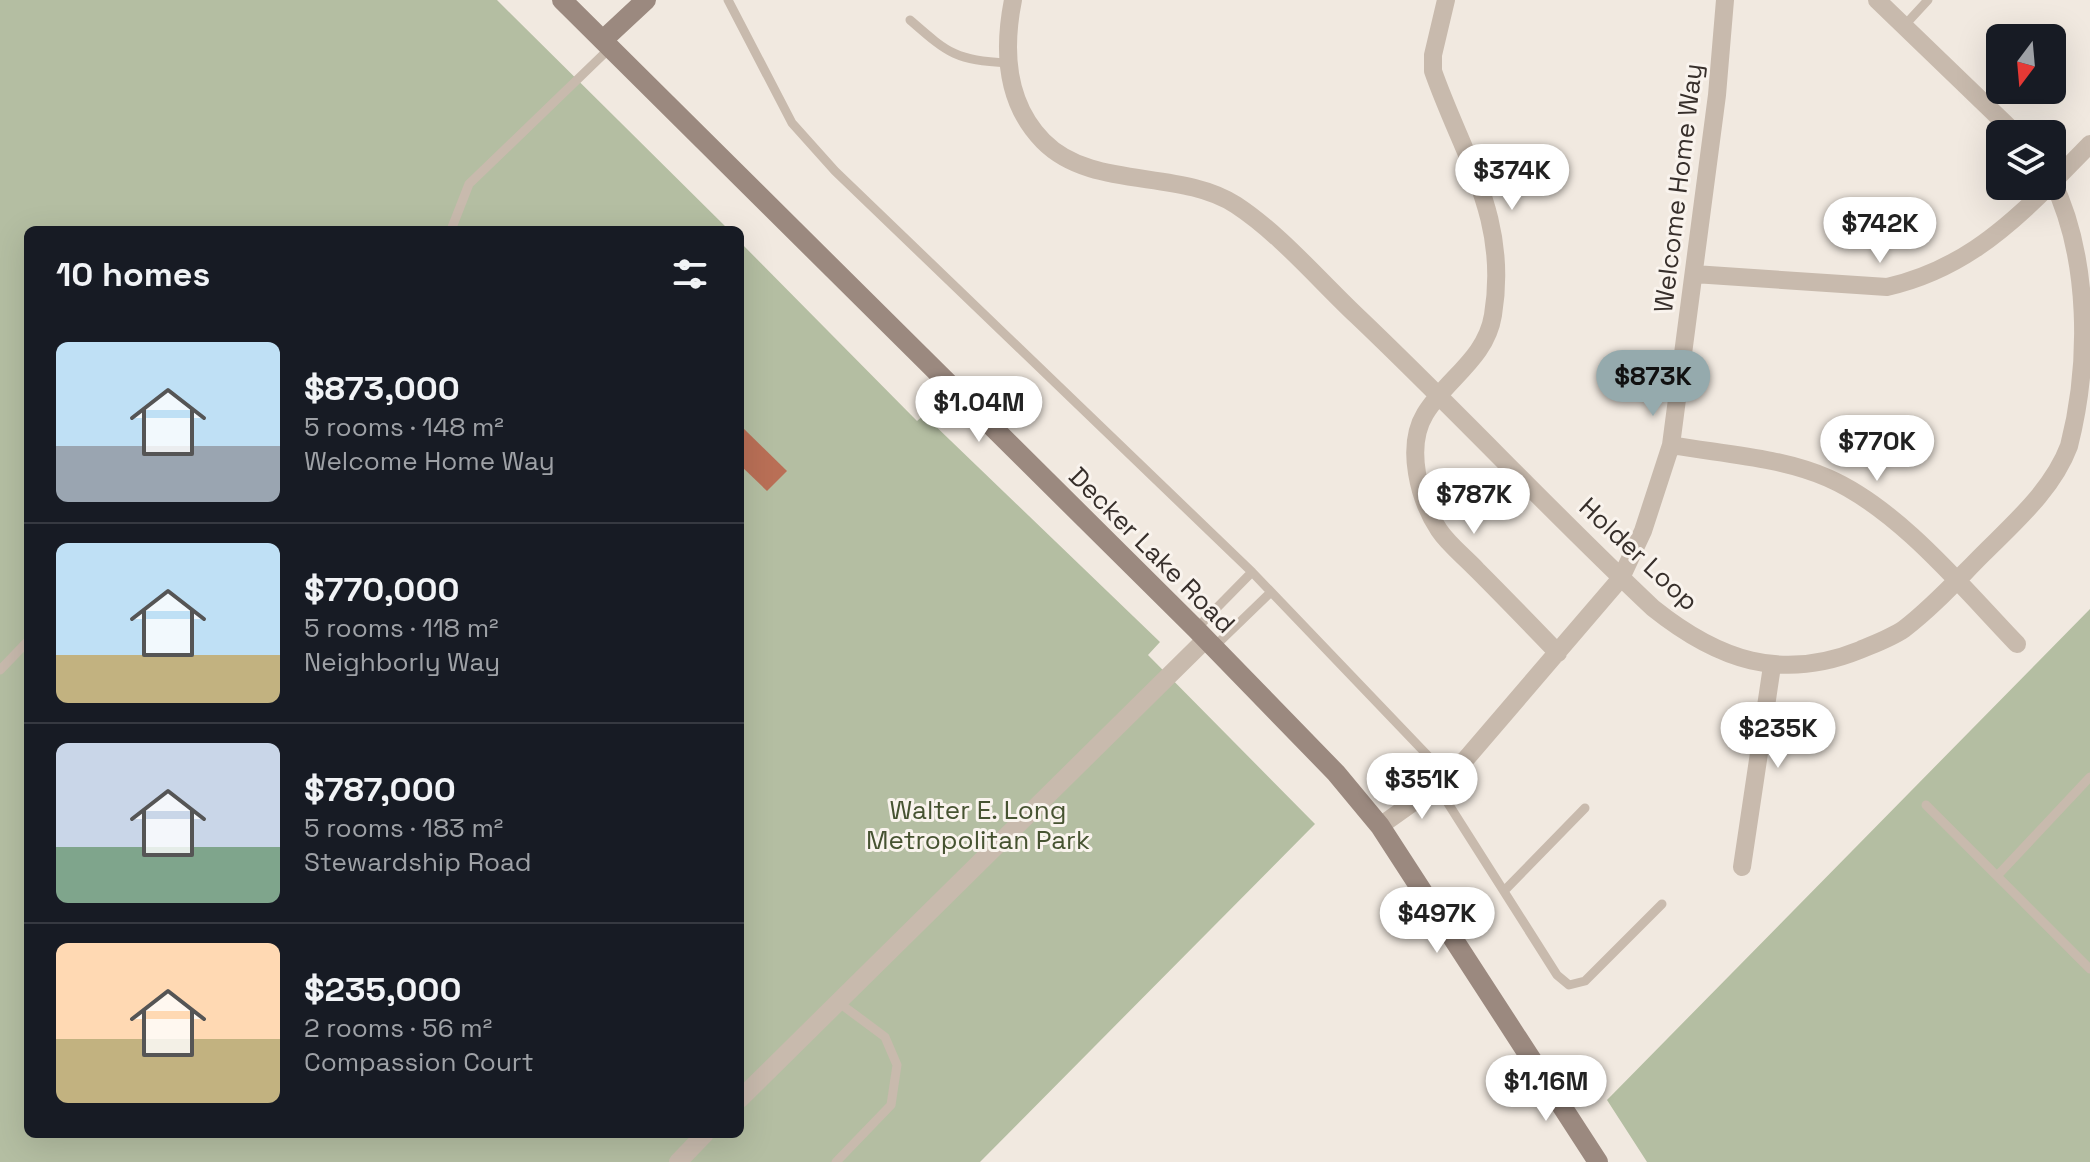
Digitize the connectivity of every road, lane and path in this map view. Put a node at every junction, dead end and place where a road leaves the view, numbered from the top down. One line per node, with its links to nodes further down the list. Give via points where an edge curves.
1 (562, 0): 11 (main road, Decker Lake Road)
2 (646, 0): 11 (main road)
3 (728, 0): 23 (lane, via 792,123 835,171)
4 (1013, 0): 12 (street, Holder Loop)
5 (1446, 0): 21 (street, via 1433,71 1492,216 1497,256 1493,319 1484,342)
6 (1725, 0): 19 (street, Welcome Home Way)
7 (1877, 0): 10 (street)
8 (1928, 0): 10 (lane)
9 (910, 20): 12 (lane, via 947,52 968,61)
10 (1904, 26): 13 (street)
11 (607, 44): 18 (lane, via 469,184); 27 (main road, Decker Lake Road)
12 (1008, 63): 21 (street, Holder Loop, via 1025,119 1054,150 1087,166 1191,187 1235,205)
13 (2001, 120)
14 (2090, 144): 15 (street)
15 (2066, 168)
16 (2033, 200): 19 (street, via 1983,247 1917,280 1887,287)
17 (2057, 200): 20 (street, Holder Loop, via 2080,261)
18 (453, 226)
19 (1694, 274): 22 (street, Welcome Home Way)
20 (2088, 324): 25 (street, Holder Loop, via 2086,370 2069,447 2055,475)
21 (1441, 396): 24 (street, Holder Loop); 30 (street, via 1425,413 1416,442 1417,473 1428,507 1439,531)
22 (1671, 445): 24 (street, Welcome Home Way, via 1643,531); 25 (street, via 1799,468 1829,479 1887,516)
23 (1252, 572): 26 (lane); 27 (lane)
24 (1621, 578): 30 (street, Welcome Home Way); 31 (street, Holder Loop, via 1687,635)
25 (1956, 580): 28 (street); 31 (street, Holder Loop, via 1900,632 1838,659 1806,667)
26 (1271, 592): 27 (lane); 34 (lane, via 1433,761)
27 (1205, 639): 37 (main road, Decker Lake Road, via 1336,773); 43 (street)
28 (2017, 644)
29 (24, 645): 32 (lane)
30 (1558, 653): 34 (street, Welcome Home Way, via 1453,774)
31 (1772, 666): 38 (street)
32 (0, 670)
33 (2090, 777): 39 (lane)
34 (1439, 782): 37 (street, Welcome Home Way); 40 (lane)
35 (1926, 805): 39 (lane)
36 (1585, 808): 40 (lane)
37 (1380, 826): 48 (main road, Decker Lake Road)
38 (1742, 867)
39 (1997, 876): 42 (lane)
40 (1504, 891): 41 (lane, via 1557,975 1569,985 1585,981)
41 (1662, 904)
42 (2090, 969)
43 (838, 1002): 44 (street); 47 (lane, via 885,1037 897,1065 891,1105)
44 (744, 1095)
45 (701, 1138): 46 (street)
46 (678, 1162)
47 (836, 1162)
48 (1598, 1162)

